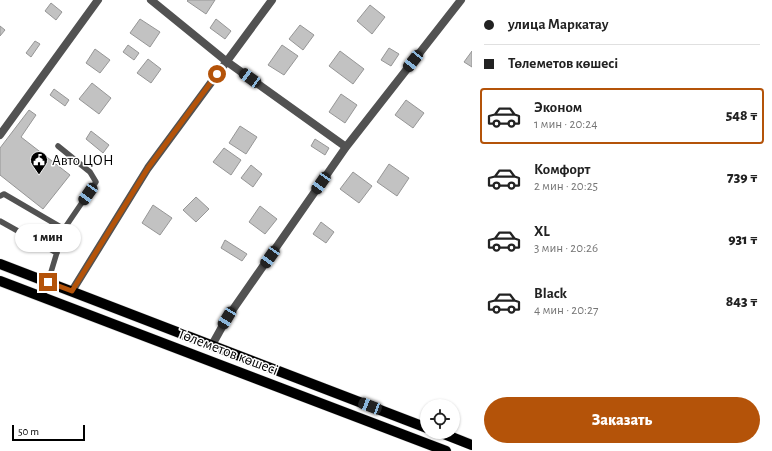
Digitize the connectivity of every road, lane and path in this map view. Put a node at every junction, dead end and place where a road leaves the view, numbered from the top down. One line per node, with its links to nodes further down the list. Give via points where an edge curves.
1 (98, 0): 6 (street)
2 (151, 0): 5 (street)
3 (272, 0): 5 (street)
4 (461, 0): 8 (street)
5 (226, 61): 8 (street); 16 (street, via 148,168)
6 (0, 135)
7 (58, 146): 11 (lane, via 90,172 96,182)
8 (346, 147): 18 (street, via 227,318)
9 (0, 196): 11 (lane, via 4,194)
10 (0, 221): 12 (lane)
11 (64, 229): 12 (lane)
12 (57, 253): 15 (lane)
13 (0, 264): 15 (main road, Төлеметов көшесі)
14 (0, 281): 17 (main road, Төлеметов көшесі)
15 (48, 282): 16 (main road, Төлеметов көшесі); 17 (lane)
16 (72, 291): 18 (main road, Төлеметов көшесі)
17 (43, 297): 22 (main road, Төлеметов көшесі)
18 (212, 345): 19 (main road, Төлеметов көшесі)
19 (420, 425)
20 (457, 439): 21 (main road)
21 (472, 445)
22 (446, 451)

